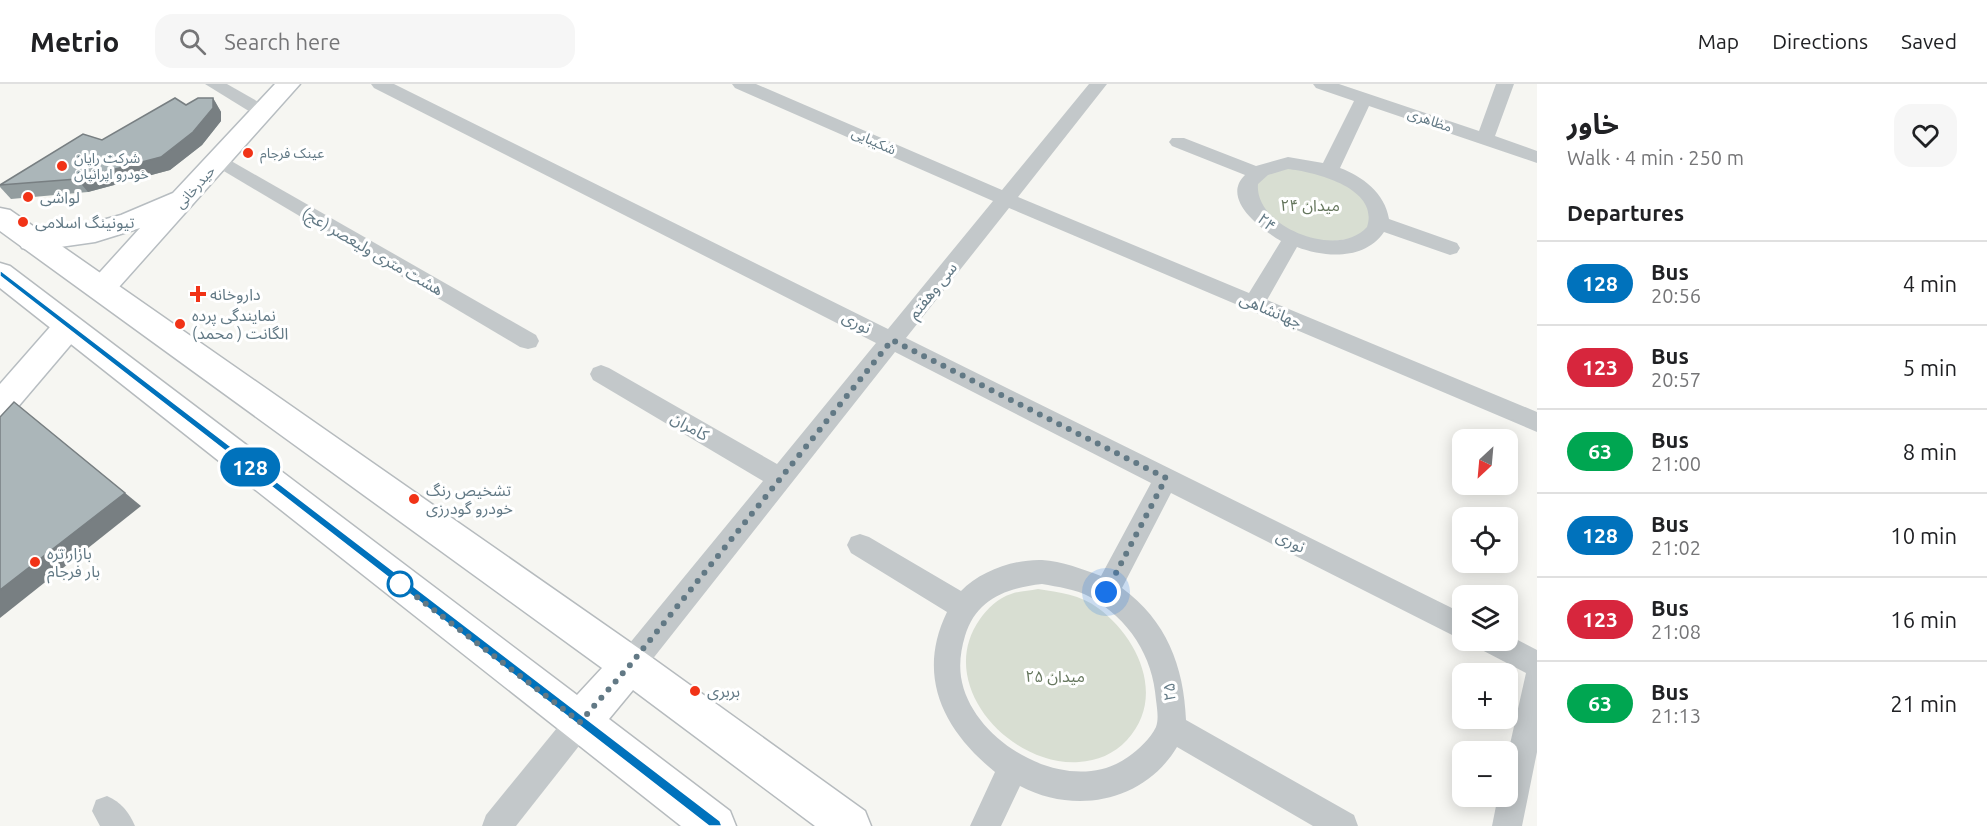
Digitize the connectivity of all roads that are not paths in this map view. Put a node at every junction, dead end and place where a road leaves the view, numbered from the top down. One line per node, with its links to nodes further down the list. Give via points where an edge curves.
1 (214, 84): 10 (street)
2 (288, 84): 10 (main road, حیدرخانی)
3 (380, 84): 28 (street, نوری)
4 (741, 84): 8 (street, شکیبایی)
5 (1098, 84): 18 (street, سی وهفتم)
6 (1322, 84): 9 (street, مظاهری)
7 (1505, 84): 11 (street)
8 (763, 88): 18 (street, شکیبایی)
9 (1364, 98): 11 (street, مظاهری); 15 (street)
10 (263, 112): 14 (main road, حیدرخانی)
11 (1485, 139): 13 (street, مظاهری)
12 (1178, 142): 16 (street)
13 (1537, 157)
14 (219, 160): 17 (main road, حیدرخانی); 29 (street, هشت متری ولیعصر (عج))
15 (1329, 170): 16 (street, via 1288,163); 20 (street, via 1372,199)
16 (1257, 173): 21 (street, ۲۴, via 1247,193 1251,206 1274,230)
17 (187, 196): 22 (main road, via 130,222 95,232); 25 (main road, حیدرخانی)
18 (1005, 199): 26 (street, جهانشاهی); 28 (street, سی وهفتم)
19 (0, 217): 22 (main road)
20 (1379, 223): 21 (street, ۲۴, via 1375,234 1350,247 1331,248); 23 (street)
21 (1292, 239): 26 (street)
22 (32, 241): 25 (main road)
23 (1450, 248)
24 (0, 273): 27 (main road)
25 (101, 289): 27 (main road, حیدرخانی); 41 (main road)
26 (1254, 303): 32 (street, جهانشاهی)
27 (68, 327): 31 (main road); 43 (main road)
28 (892, 340): 33 (street, سی وهفتم); 34 (street, نوری)
29 (528, 341)
30 (601, 374): 33 (street, کامران)
31 (0, 406)
32 (1537, 422)
33 (780, 478): 41 (street, سی وهفتم)
34 (1166, 478): 36 (street); 38 (street, نوری)
35 (860, 545): 37 (street)
36 (1106, 592): 37 (street, ۲۵, via 1075,578 1042,572 1012,575 985,587); 44 (street, ۲۵, via 1135,615 1158,646 1170,681)
37 (963, 607): 45 (street, ۲۵, via 950,636 947,669 956,705 977,738)
38 (1452, 622)
39 (1512, 651): 40 (street)
40 (1537, 664)
41 (630, 665): 43 (main road); 48 (main road)
42 (1537, 681): 51 (street)
43 (580, 722): 46 (street); 47 (main road)
44 (1171, 727): 45 (street, ۲۵, via 1139,769 1111,783 1077,788 1041,782); 50 (street)
45 (1013, 768): 49 (street)
46 (497, 826)
47 (715, 826)
48 (850, 826)
49 (985, 826)
50 (1343, 826)
51 (1507, 826)

